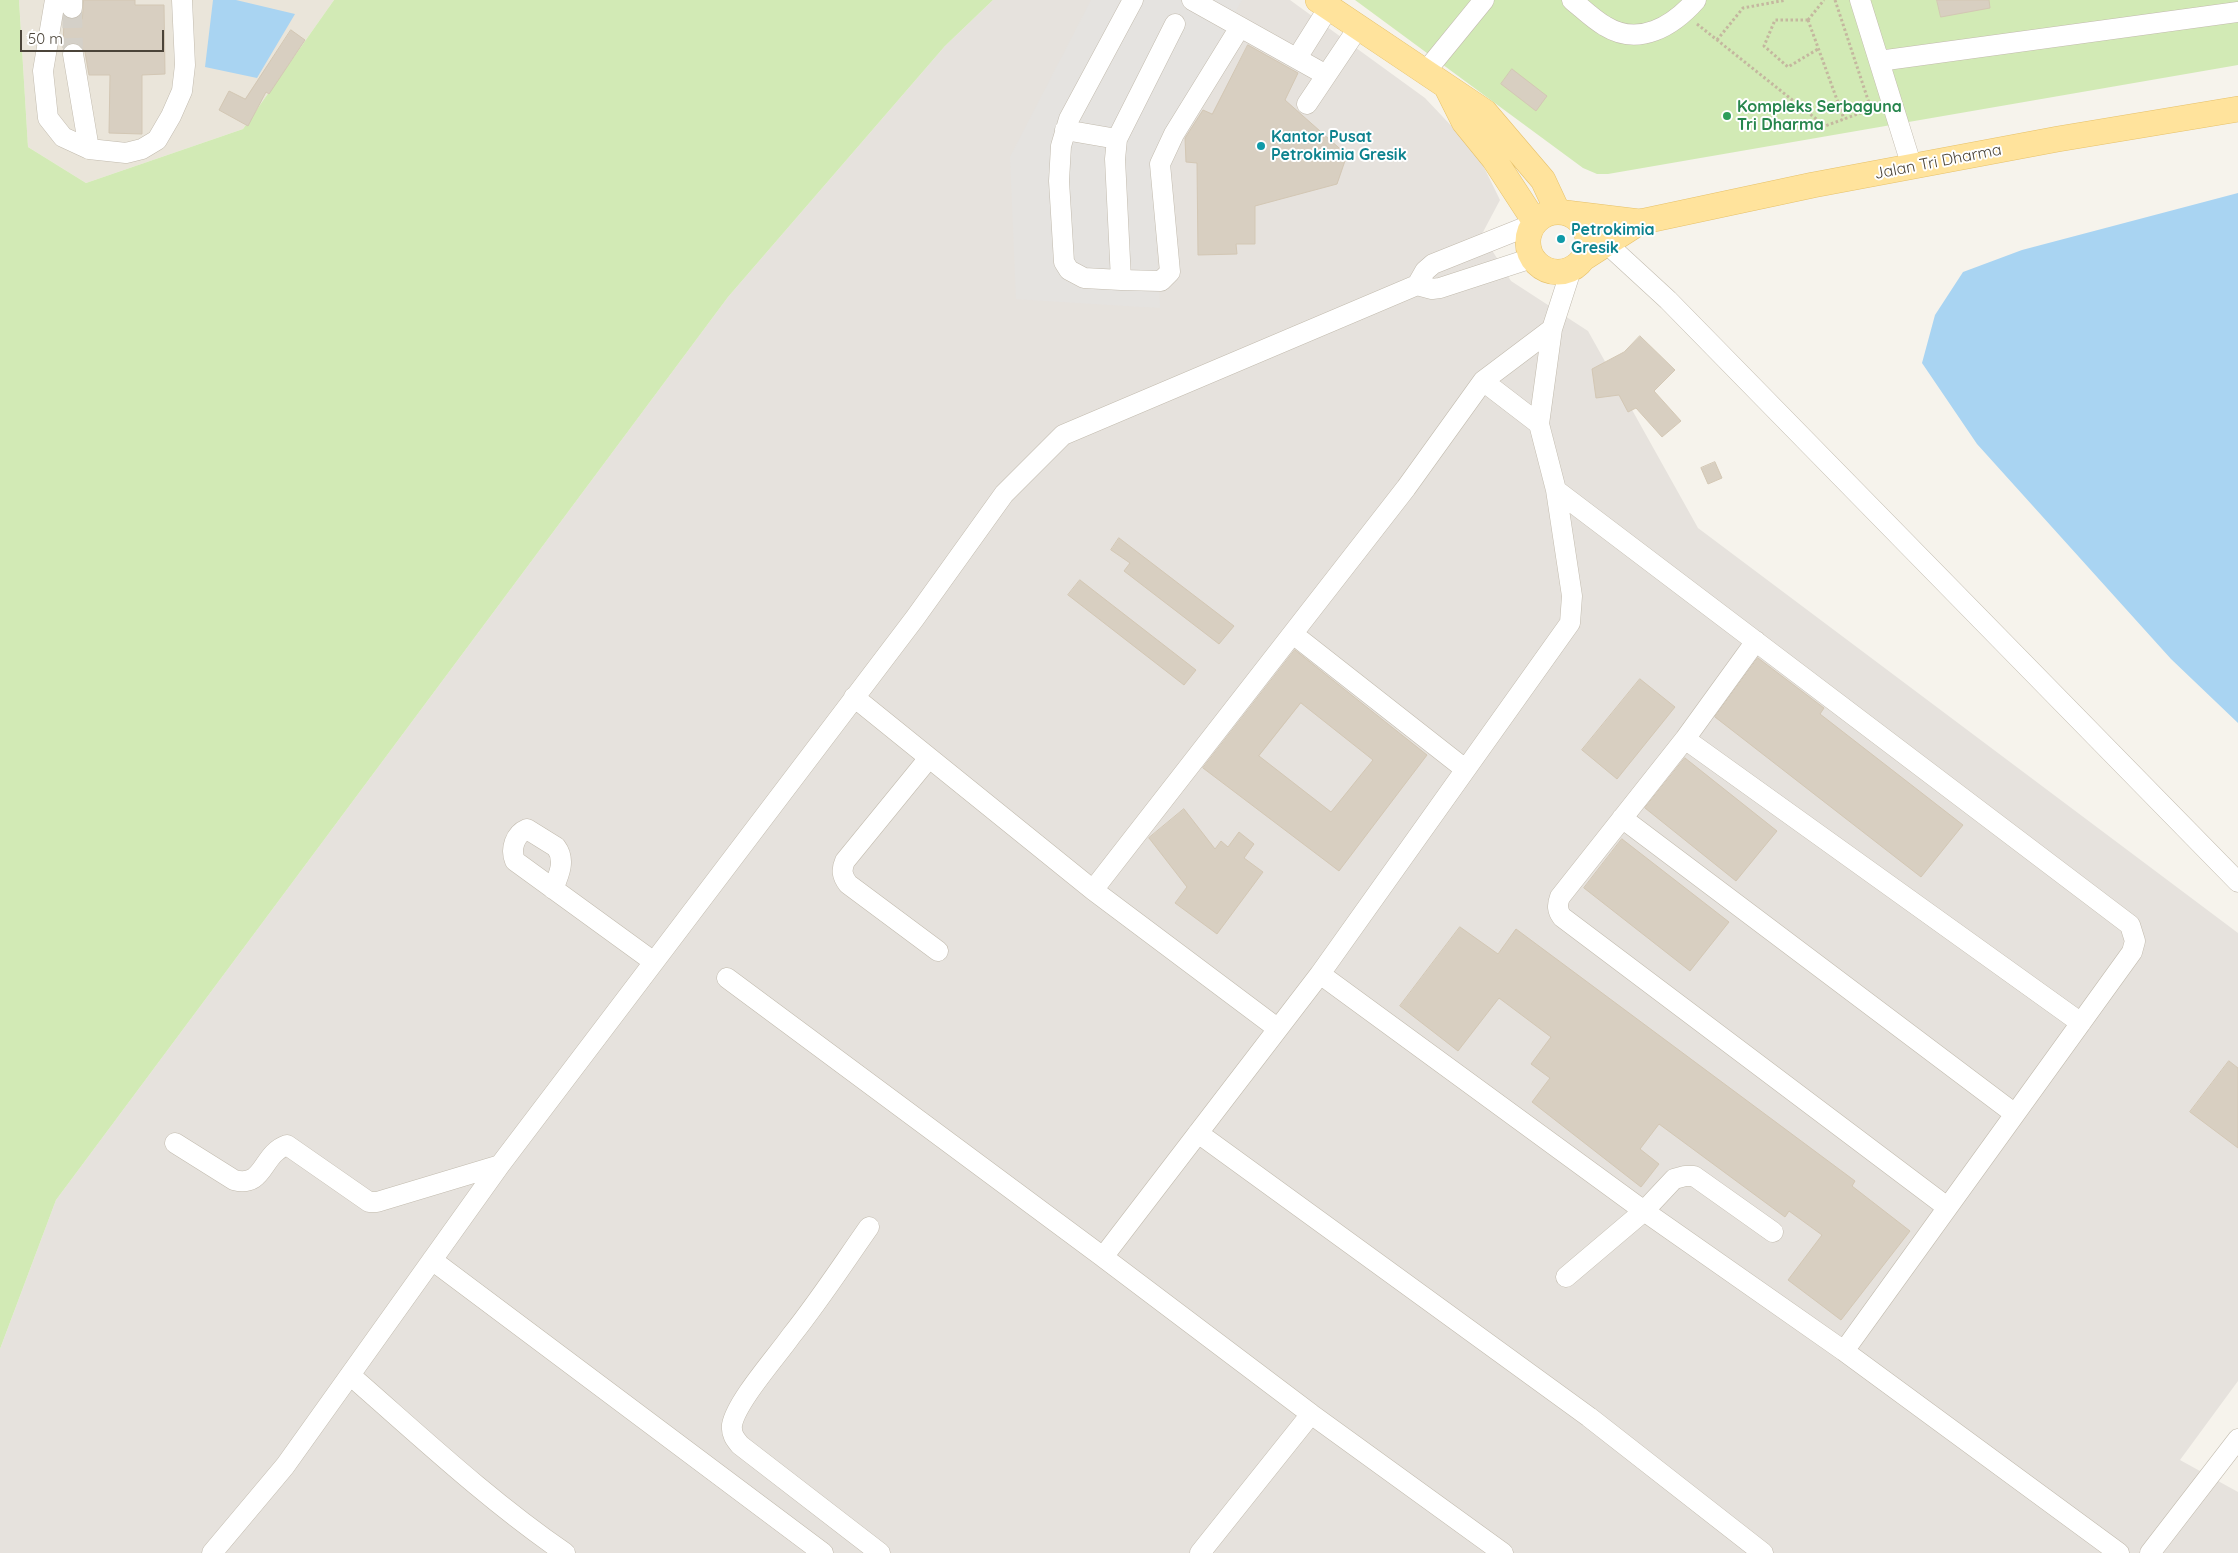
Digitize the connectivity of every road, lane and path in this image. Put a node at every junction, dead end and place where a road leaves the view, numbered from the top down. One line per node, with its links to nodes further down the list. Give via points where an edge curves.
1 (182, 0): 32 (lane, via 185,65 182,91 157,140 142,150 126,153)
2 (1133, 0): 30 (lane)
3 (1192, 0): 16 (lane)
4 (1484, 0): 24 (lane)
5 (1572, 0): 12 (lane, via 1606,27 1636,36 1657,31)
6 (1786, 0): 18 (path, via 1743,8)
7 (1824, 0): 14 (path)
8 (1835, 0): 27 (path)
9 (1860, 0): 22 (lane)
10 (66, 3): 32 (lane, via 43,71 48,118 64,137)
11 (1324, 4): 17 (main road); 21 (lane)
12 (1690, 7): 18 (path)
13 (2238, 12): 22 (lane)
14 (1808, 20): 19 (path); 19 (path, via 1775,20 1764,46 1788,67)
15 (1174, 24): 31 (lane)
16 (1240, 26): 21 (lane); 40 (lane, via 1174,134 1160,164 1170,272 1161,281)
17 (1358, 28): 23 (lane); 24 (main road)
18 (1717, 40): 29 (path, via 1823,125)
19 (1818, 49): 29 (path)
20 (73, 54): 32 (lane)
21 (1297, 58): 23 (lane)
22 (1879, 61): 25 (lane)
23 (1326, 75): 26 (lane)
24 (1435, 78): 34 (main road, via 1485,112 1543,180); 36 (main road, via 1494,159)
25 (1891, 101): 27 (path); 33 (lane)
26 (1307, 104)
27 (1871, 109): 29 (path)
28 (2238, 109): 33 (main road, Jalan Tri Dharma)
29 (1844, 119)
30 (1065, 130): 31 (lane); 40 (lane, via 1059,180 1064,262 1075,275 1084,278)
31 (1117, 139): 40 (lane)
32 (89, 149)
33 (1912, 167): 35 (main road, Jalan Tri Dharma)
34 (1562, 211): 35 (main road, Jalan Tri Dharma); 36 (main road); 39 (main road, via 1582,222 1586,231 1588,240)
35 (1640, 222): 37 (main road, Jalan Tri Dharma)
36 (1534, 223): 38 (main road, via 1528,241); 41 (lane, via 1434,264 1425,271)
37 (1606, 243): 39 (main road, Jalan Tri Dharma); 53 (lane, via 1674,307)
38 (1532, 258): 39 (main road, via 1538,265 1554,272); 41 (lane, via 1440,288)
39 (1578, 264): 42 (lane)
40 (1121, 280)
41 (1417, 285): 48 (lane, via 1063,435 1004,494)
42 (1552, 329): 43 (lane); 44 (lane)
43 (1483, 380): 44 (lane); 46 (lane, via 1406,488)
44 (1539, 424): 45 (lane)
45 (1556, 490): 47 (lane); 51 (lane, via 1572,596 1570,623)
46 (1294, 634): 51 (lane); 55 (lane)
47 (1756, 641): 49 (lane); 60 (lane, via 2130,925 2134,941 2132,952)
48 (854, 697): 50 (lane); 57 (lane)
49 (1685, 738): 52 (lane); 60 (lane)
50 (929, 758): 55 (lane); 56 (lane, via 842,868 848,884)
51 (1465, 769): 58 (lane)
52 (1622, 818): 62 (lane); 66 (lane, via 1560,897 1557,905 1562,917)
53 (2238, 882)
54 (553, 889): 57 (lane)
55 (1093, 890): 61 (lane)
56 (938, 951)
57 (654, 962): 65 (lane)
58 (1320, 974): 61 (lane); 67 (lane)
59 (727, 978): 70 (lane)
60 (2081, 1023): 62 (lane)
61 (1278, 1028): 63 (lane)
62 (2016, 1114): 66 (lane)
63 (1198, 1133): 70 (lane); 83 (lane, via 1590,1417)
64 (175, 1143): 65 (lane, via 234,1180 245,1183 254,1179 277,1149 287,1145 369,1202 384,1202)
65 (500, 1165): 71 (lane)
66 (1948, 1208): 73 (lane)
67 (1644, 1211): 69 (lane, via 1674,1179 1694,1176); 72 (lane); 73 (lane)
68 (869, 1228): 80 (lane, via 760,1376 732,1425 733,1435 740,1446)
69 (1773, 1232)
70 (1103, 1257): 75 (lane)
71 (432, 1260): 74 (lane); 79 (lane)
72 (1566, 1277)
73 (1844, 1351): 84 (lane)
74 (350, 1375): 77 (lane, via 285,1466); 78 (lane, via 484,1492)
75 (1311, 1414): 81 (lane); 82 (lane)
76 (2238, 1439): 85 (lane)
77 (214, 1550)
78 (565, 1553)
79 (823, 1553)
80 (880, 1553)
81 (1200, 1553)
82 (1503, 1553)
83 (1763, 1553)
84 (2119, 1553)
85 (2150, 1553)

